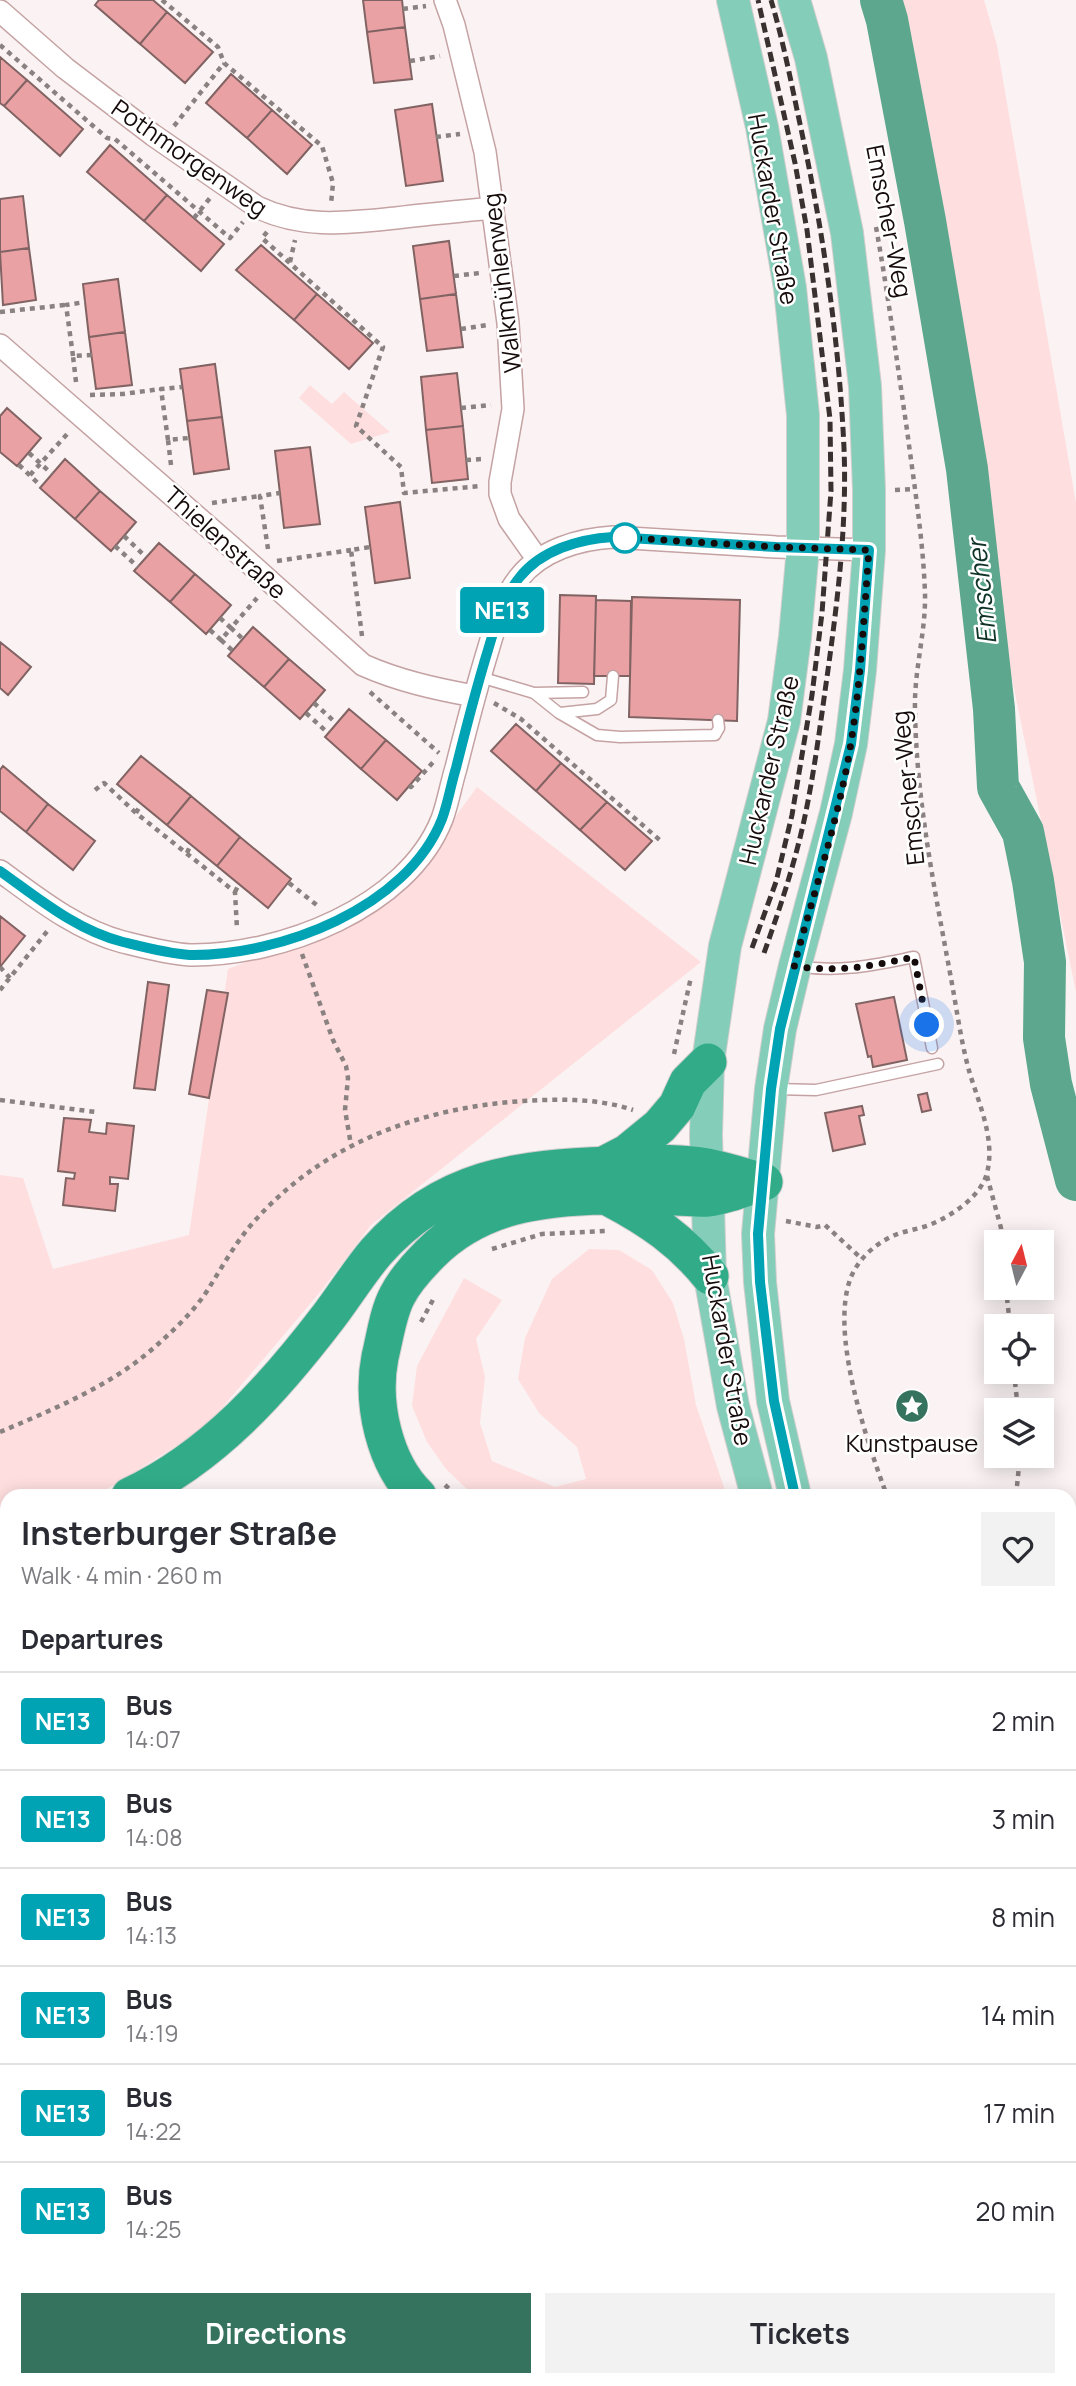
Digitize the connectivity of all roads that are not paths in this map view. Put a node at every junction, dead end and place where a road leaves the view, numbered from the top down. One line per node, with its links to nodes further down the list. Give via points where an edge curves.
1 (733, 0): 7 (main road, Huckarder Straße, via 762,127 790,288 803,415)
2 (794, 0): 8 (main road, Huckarder Straße, via 811,58 847,233 865,386)
3 (439, 3): 5 (street, Walkmühlenweg, via 454,25)
4 (0, 11): 5 (street, Pothmorgenweg, via 153,135 276,216 337,224)
5 (493, 208): 9 (street, Walkmühlenweg, via 513,402 500,494 509,519)
6 (0, 345): 11 (street, Thielenstraße, via 363,665 423,686)
7 (803, 548): 8 (street); 9 (street, via 613,537 564,546); 19 (main road, Huckarder Straße, via 784,721 725,946)
8 (869, 550): 17 (main road, Huckarder Straße, via 851,744)
9 (538, 560): 11 (street, via 519,578 496,622)
10 (613, 676): 14 (lane, via 611,700 604,705)
11 (482, 692): 13 (lane); 16 (street, via 442,819 420,858 342,920 284,943 188,955 120,941 60,915)
12 (583, 692): 13 (lane)
13 (534, 693): 14 (lane)
14 (559, 713): 15 (lane, via 597,735 620,737 715,735)
15 (718, 720)
16 (0, 871)
17 (794, 966): 18 (lane, via 849,970 914,957); 21 (main road, Huckarder Straße)
18 (932, 1048)
19 (708, 1062): 22 (highway, via 688,1082 677,1106 660,1126 627,1153); 23 (main road, Huckarder Straße)
20 (938, 1063): 21 (lane, via 816,1090)
21 (771, 1089): 24 (main road, Huckarder Straße)
22 (605, 1181): 23 (highway, via 672,1163); 25 (highway, via 670,1234); 26 (highway, via 483,1215 439,1244 397,1296 379,1366 382,1425 391,1458); 27 (highway, via 531,1170 461,1188 433,1204 376,1252 242,1419 200,1454)
23 (707, 1182): 24 (highway); 25 (main road, Huckarder Straße)
24 (764, 1182): 29 (main road, Huckarder Straße, via 758,1234 760,1282 774,1401)
25 (710, 1276): 28 (main road, Huckarder Straße, via 733,1406)
26 (429, 1488)
27 (146, 1489)
28 (755, 1489)
29 (793, 1489)

